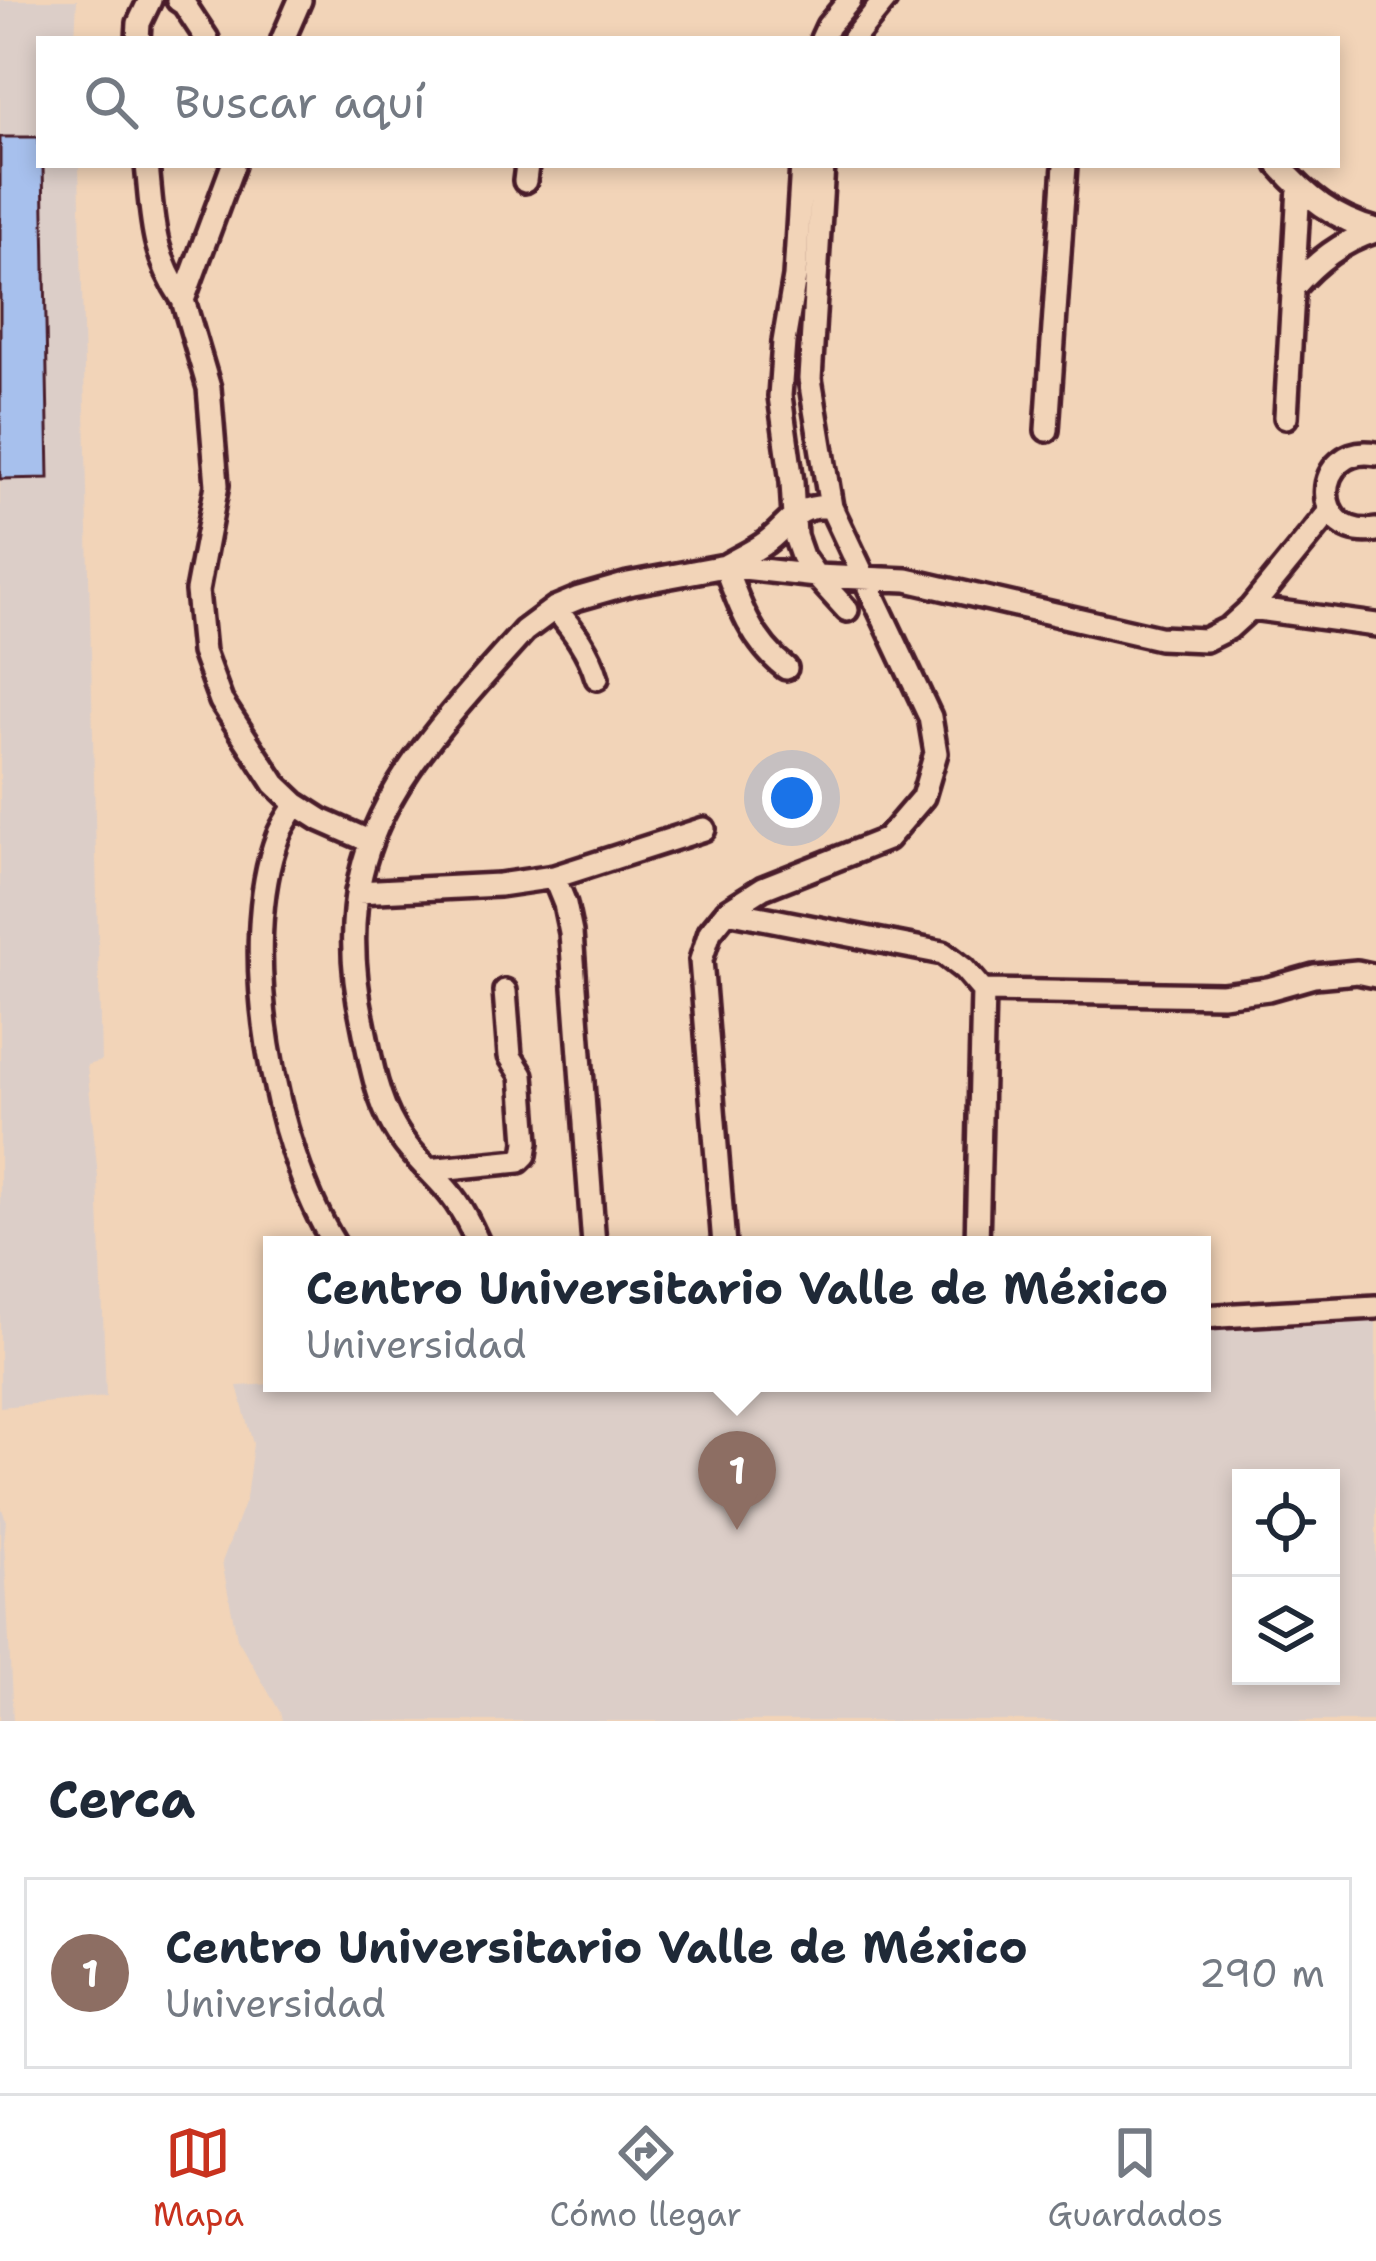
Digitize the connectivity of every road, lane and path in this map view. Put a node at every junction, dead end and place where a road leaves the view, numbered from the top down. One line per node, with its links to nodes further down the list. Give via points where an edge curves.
1 (150, 0): 6 (street)
2 (178, 0): 7 (street)
3 (300, 0): 8 (street)
4 (850, 0): 9 (street)
5 (885, 0): 10 (street)
6 (138, 36)
7 (205, 36)
8 (285, 36)
9 (823, 36)
10 (855, 36)
11 (147, 168): 20 (street, via 155,240)
12 (232, 168): 20 (street)
13 (802, 168): 26 (street, via 781,396)
14 (823, 168): 24 (street, via 810,379)
15 (1065, 168): 22 (street)
16 (1282, 168): 17 (street)
17 (1299, 187): 18 (street, via 1345,221); 19 (street)
18 (1376, 230): 19 (street, via 1332,251)
19 (1293, 288): 21 (street)
20 (183, 300): 37 (street, via 209,388 218,485 197,591 203,652 221,701)
21 (1286, 417)
22 (1047, 430)
23 (1373, 451): 25 (street, via 1332,471)
24 (831, 507): 26 (street); 30 (street)
25 (1330, 511): 27 (street, via 1348,528); 32 (street)
26 (794, 515): 28 (street); 29 (street, via 802,556)
27 (1376, 530)
28 (725, 566): 29 (street); 31 (street); 35 (street, via 760,642)
29 (816, 576): 30 (street); 33 (street)
30 (866, 577): 32 (street, via 1159,638 1205,640); 42 (street, via 930,717 936,753 923,796 886,839 763,887)
31 (555, 608): 36 (street); 39 (street, via 441,724)
32 (1251, 608): 34 (street)
33 (847, 610)
34 (1376, 625)
35 (786, 668)
36 (597, 678)
37 (296, 805): 39 (street); 47 (street, via 267,874 261,984 283,1115)
38 (704, 829): 40 (street)
39 (369, 841): 41 (street)
40 (554, 877): 41 (street); 49 (street, via 571,933)
41 (357, 892): 46 (street, via 354,982 374,1076 392,1125)
42 (727, 911): 45 (street, via 943,953); 50 (street, via 700,960)
43 (1376, 976): 45 (street, via 1314,976 1222,995)
44 (505, 991): 46 (street, via 510,1057 522,1075 525,1155)
45 (983, 992): 51 (street)
46 (428, 1170): 48 (street)
47 (330, 1236)
48 (474, 1236)
49 (593, 1236)
50 (723, 1236)
51 (977, 1236)
52 (1376, 1306): 53 (street)
53 (1211, 1316)

